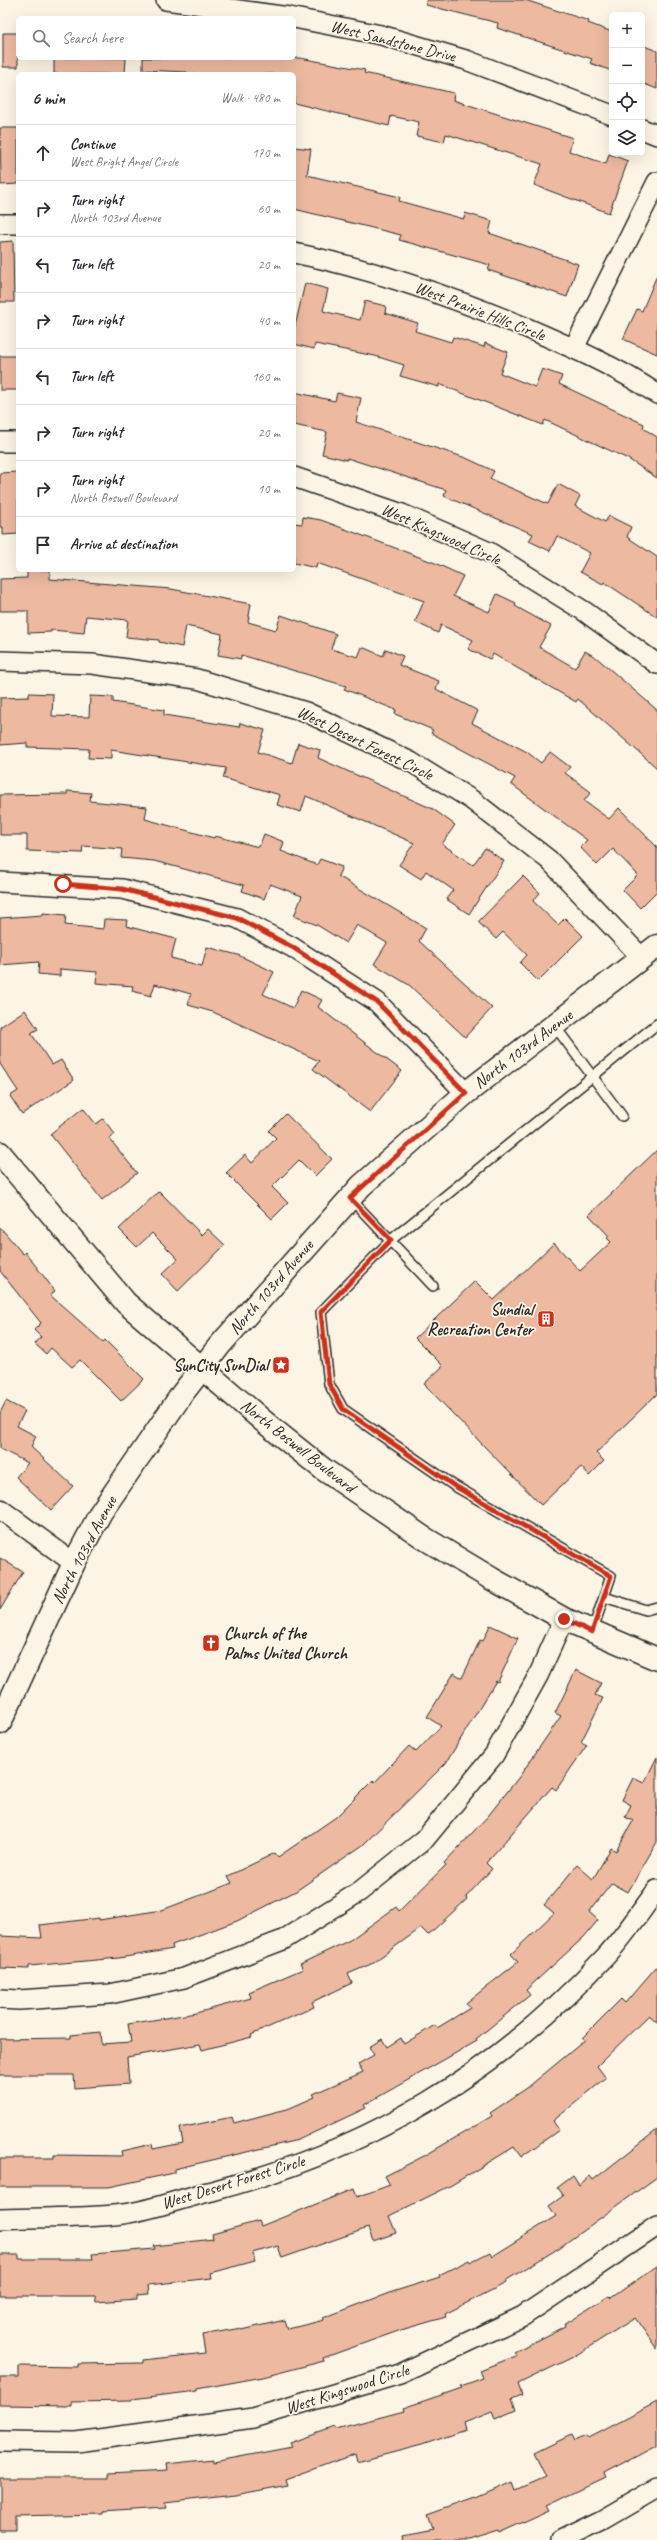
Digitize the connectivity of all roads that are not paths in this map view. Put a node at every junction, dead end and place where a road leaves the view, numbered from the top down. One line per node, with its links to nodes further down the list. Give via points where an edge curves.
1 (166, 0): 2 (street, West Sandstone Drive)
2 (282, 16)
3 (296, 18): 4 (street, West Sandstone Drive, via 381,35 466,60)
4 (609, 114)
5 (645, 130): 6 (street)
6 (657, 136)
7 (657, 182): 11 (street)
8 (0, 224): 9 (street)
9 (16, 224)
10 (296, 254): 11 (street, West Prairie Hills Circle, via 394,279 486,311)
11 (574, 348): 12 (street, West Prairie Hills Circle)
12 (657, 394)
13 (0, 442): 14 (street)
14 (16, 442)
15 (296, 478): 17 (street, West Kingswood Circle, via 402,514 489,552 584,611)
16 (0, 661): 19 (street, West Desert Forest Circle, via 92,664 197,679 306,712 411,762 472,800 549,860)
17 (657, 664)
18 (0, 882): 23 (street, via 122,889 237,918 292,947 377,1002)
19 (650, 952): 21 (street, North 103rd Avenue)
20 (657, 1024): 22 (lane)
21 (554, 1025): 22 (lane); 23 (street, North 103rd Avenue)
22 (592, 1075): 24 (lane); 27 (lane)
23 (466, 1093): 26 (street, North 103rd Avenue)
24 (622, 1116)
25 (0, 1152): 29 (street, North Boswell Boulevard, via 126,1303)
26 (350, 1198): 27 (lane); 29 (street, North 103rd Avenue)
27 (391, 1240): 28 (lane); 32 (lane, via 321,1312 329,1384 343,1409 453,1485 611,1576)
28 (433, 1286)
29 (202, 1369): 31 (street, North 103rd Avenue, via 147,1443 101,1512); 34 (street, North Boswell Boulevard, via 275,1431 366,1499 451,1555)
30 (0, 1509): 31 (street)
31 (74, 1563): 37 (street, North 103rd Avenue)
32 (604, 1597): 33 (lane, via 646,1610); 35 (lane)
33 (657, 1607)
34 (564, 1619): 35 (street, North Boswell Boulevard); 39 (street, via 538,1676 494,1754 425,1839 359,1892 282,1940 184,1978 110,1994 19,2000)
35 (592, 1632): 36 (street, North Boswell Boulevard)
36 (657, 1659)
37 (0, 1723)
38 (657, 1890): 40 (street, West Desert Forest Circle, via 607,1955 551,2012 480,2069 425,2105 344,2146 262,2178 124,2214)
39 (0, 1998)
40 (0, 2219)
41 (657, 2226): 42 (street, West Kingswood Circle, via 522,2316 400,2374 253,2418 77,2442)
42 (0, 2441)
43 (657, 2488): 44 (street)
44 (561, 2540)

